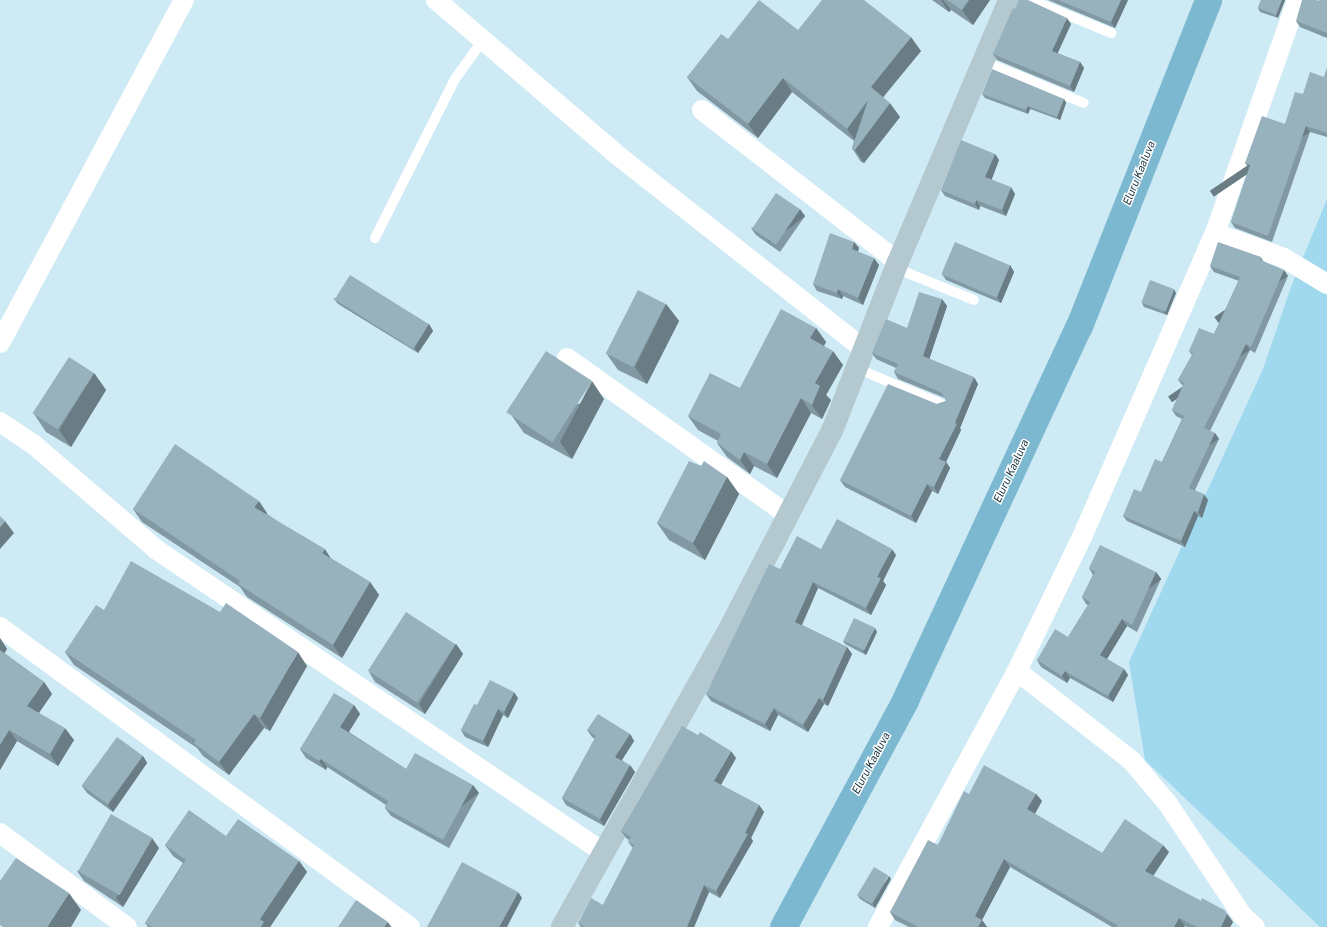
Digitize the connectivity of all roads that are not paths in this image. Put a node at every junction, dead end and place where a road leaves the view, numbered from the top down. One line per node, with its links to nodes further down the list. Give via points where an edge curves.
1 (184, 0): 16 (street)
2 (436, 0): 7 (street)
3 (1009, 0): 8 (street)
4 (1031, 0): 6 (lane)
5 (1297, 0): 11 (street)
6 (1111, 33)
7 (483, 40): 12 (lane, via 455,79); 18 (street)
8 (983, 62): 9 (lane); 13 (street)
9 (1084, 103)
10 (702, 110): 13 (street)
11 (1215, 233): 14 (street, via 1284,258); 23 (street, via 1082,537)
12 (375, 238)
13 (897, 265): 15 (lane); 18 (street)
14 (1327, 284)
15 (974, 300)
16 (2, 335)
17 (567, 358): 21 (street)
18 (860, 359): 19 (lane); 21 (street, via 832,431)
19 (944, 405)
20 (0, 422): 25 (street, via 32,444 157,550)
21 (788, 515): 25 (street, via 725,637)
22 (0, 627): 28 (street)
23 (1017, 671): 26 (street, via 1131,760 1168,804); 30 (street)
24 (0, 833): 27 (street)
25 (603, 852): 29 (street)
26 (1244, 923)
27 (127, 927)
28 (410, 927)
29 (562, 927)
30 (878, 927)

